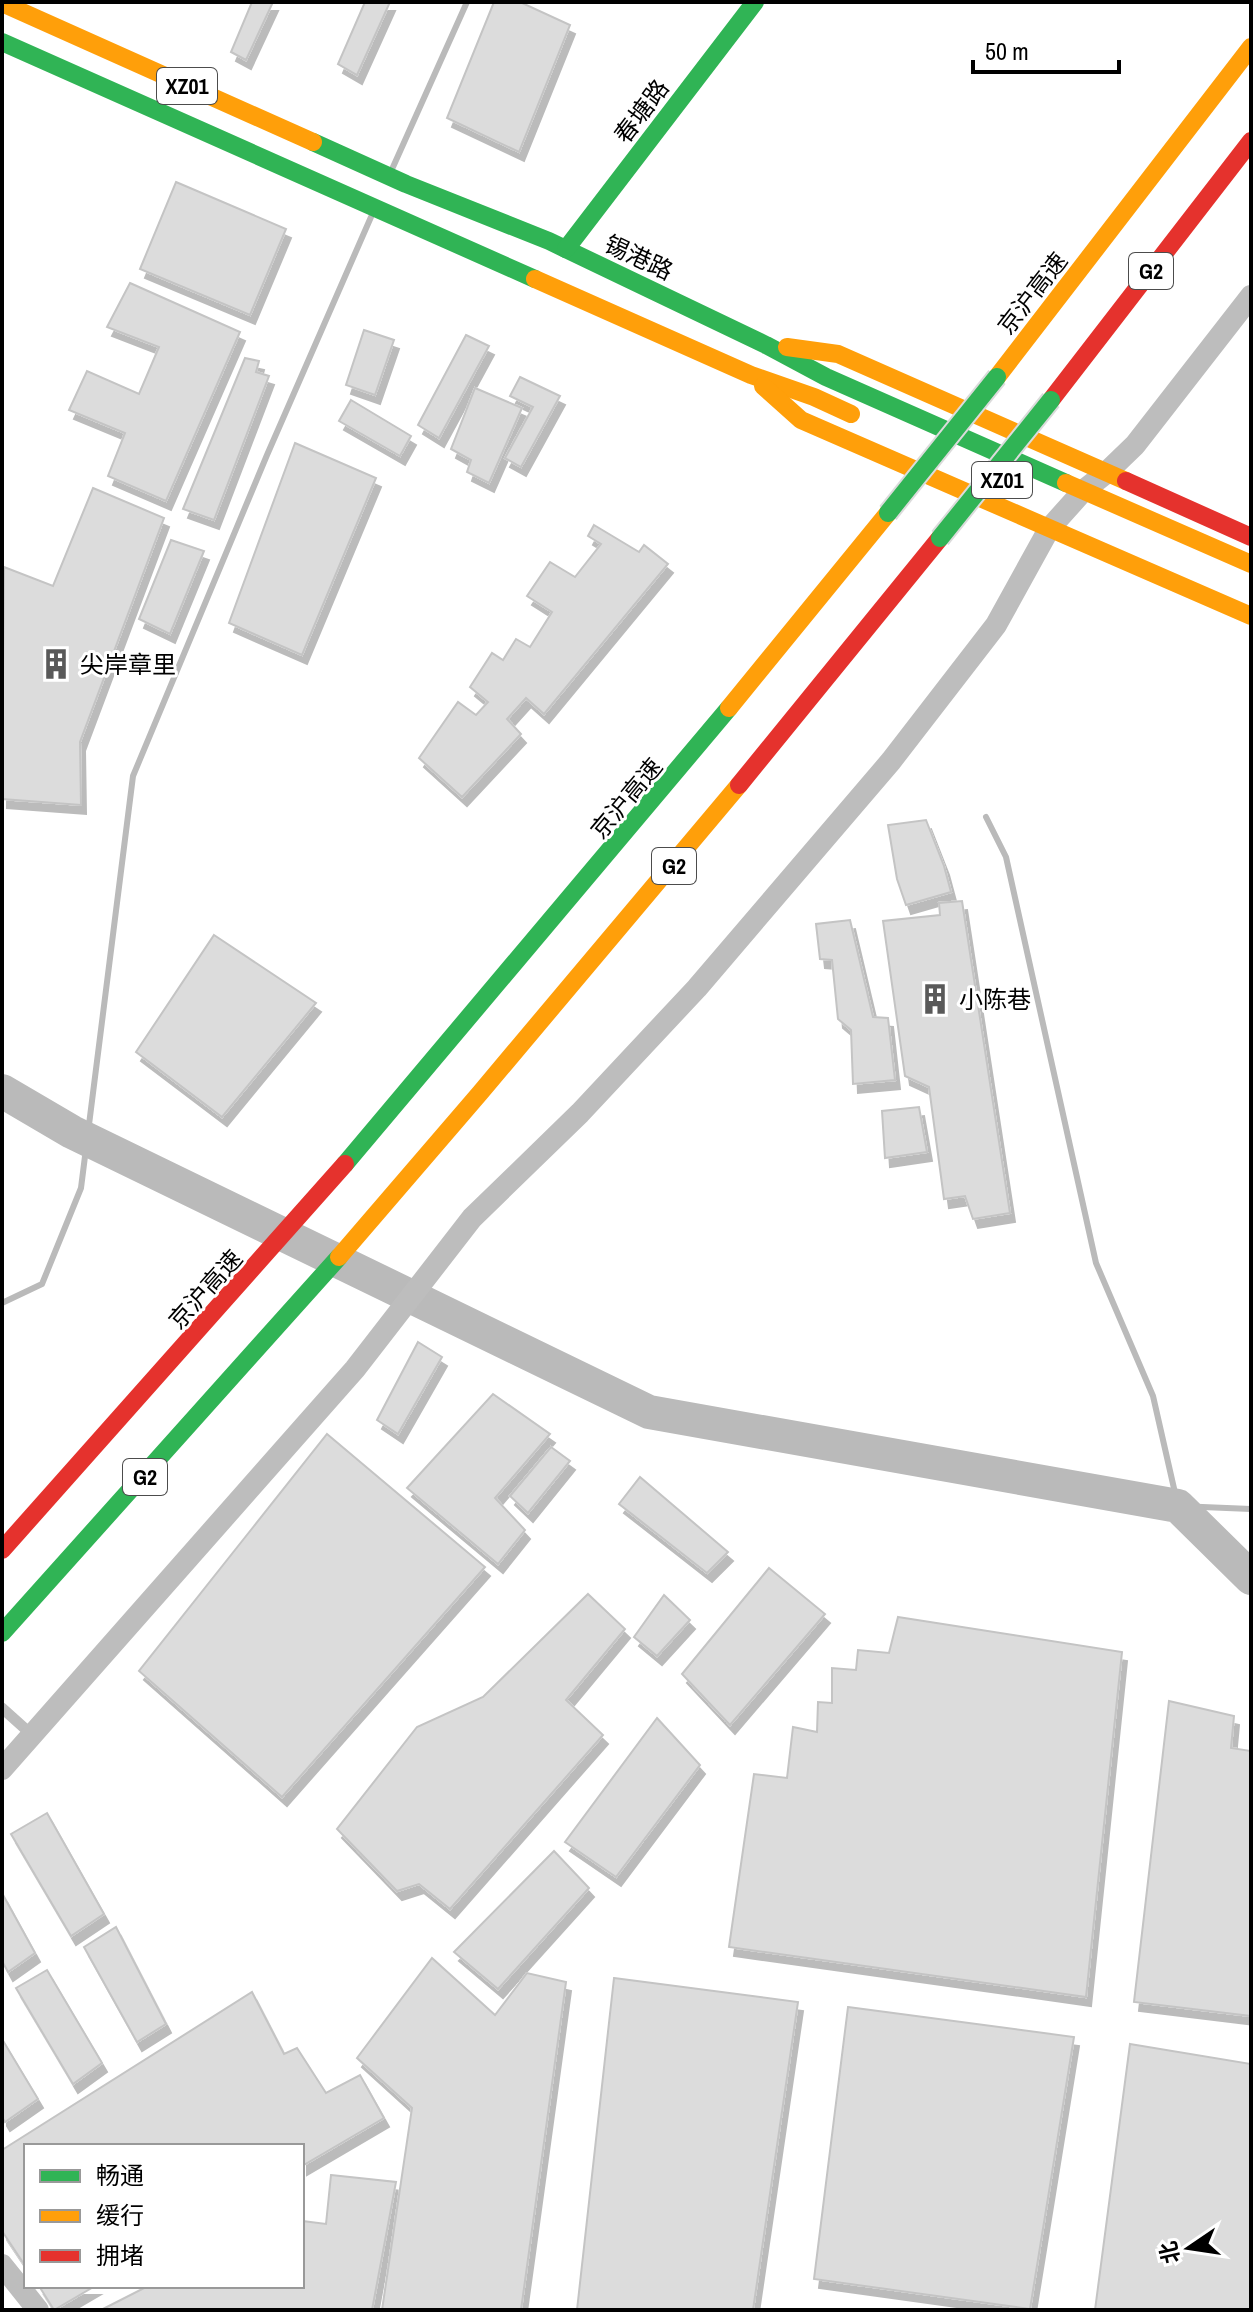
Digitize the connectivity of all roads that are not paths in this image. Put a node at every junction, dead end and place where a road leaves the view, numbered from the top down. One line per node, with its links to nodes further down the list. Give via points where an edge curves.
1 (733, 2): 7 (main road, 春塘路)
2 (755, 2): 8 (main road, 春塘路)
3 (2, 3): 7 (main road, 锡港路 / XZ01, via 406,184)
4 (2, 42): 11 (main road, XZ01)
5 (1251, 47): 21 (main road, 京沪高速 / G2, bridge, via 997,377 531,949 233,1294)
6 (1251, 141): 22 (main road, G2, bridge, via 758,765 400,1189)
7 (559, 228): 8 (main road, 锡港路 / XZ01)
8 (566, 249): 10 (main road, 锡港路 / XZ01)
9 (1251, 296): 14 (street, via 1135,445)
10 (766, 345): 14 (main road, via 838,354); 16 (main road, 锡港路 / XZ01)
11 (751, 375): 12 (main road, XZ01); 17 (main road, via 801,420)
12 (870, 422)
13 (927, 447): 15 (main road, XZ01)
14 (1106, 473): 16 (street); 18 (main road)
15 (1011, 484)
16 (1083, 491): 17 (street); 19 (main road, 锡港路 / XZ01)
17 (1049, 529): 20 (main road); 24 (street, via 996,625 891,761 697,988 472,1218 355,1369)
18 (1251, 537)
19 (1251, 564)
20 (1251, 616)
21 (2, 1550)
22 (2, 1633)
23 (2, 1708): 24 (lane)
24 (31, 1734): 25 (street)
25 (2, 1769)
26 (2, 2265): 27 (street)
27 (38, 2310)

